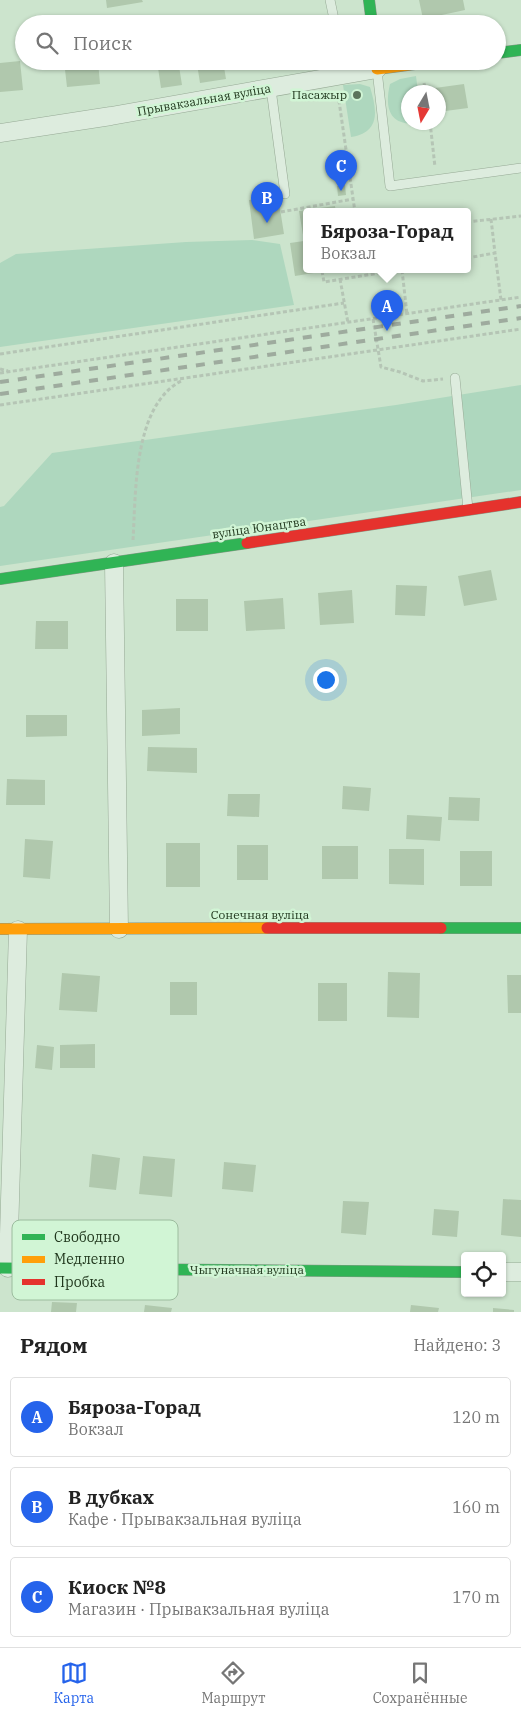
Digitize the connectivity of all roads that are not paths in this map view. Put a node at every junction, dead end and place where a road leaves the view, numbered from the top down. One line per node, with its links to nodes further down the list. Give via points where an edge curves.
1 (330, 0): 3 (lane)
2 (369, 0): 4 (street)
3 (333, 15)
4 (371, 15)
5 (521, 50): 6 (street)
6 (506, 52)
7 (357, 70): 9 (street, Прывакзальная вуліца)
8 (378, 70): 11 (lane, via 390,186)
9 (271, 89): 10 (street, Прывакзальная вуліца); 12 (lane)
10 (0, 133)
11 (521, 168)
12 (285, 194)
13 (455, 378): 15 (lane)
14 (521, 502): 15 (street, вуліца Юнацтва)
15 (468, 511): 16 (street, вуліца Юнацтва)
16 (114, 564): 17 (street, вуліца Юнацтва); 20 (street)
17 (0, 578)
18 (521, 928): 20 (street, Сонечная вуліца)
19 (0, 929): 21 (street, Сонечная вуліца)
20 (119, 929): 21 (street, Сонечная вуліца)
21 (18, 930): 22 (street)
22 (4, 1268)
23 (178, 1270): 24 (street, Чыгуначная вуліца)
24 (461, 1272)
25 (506, 1272): 26 (street)
26 (521, 1272)

